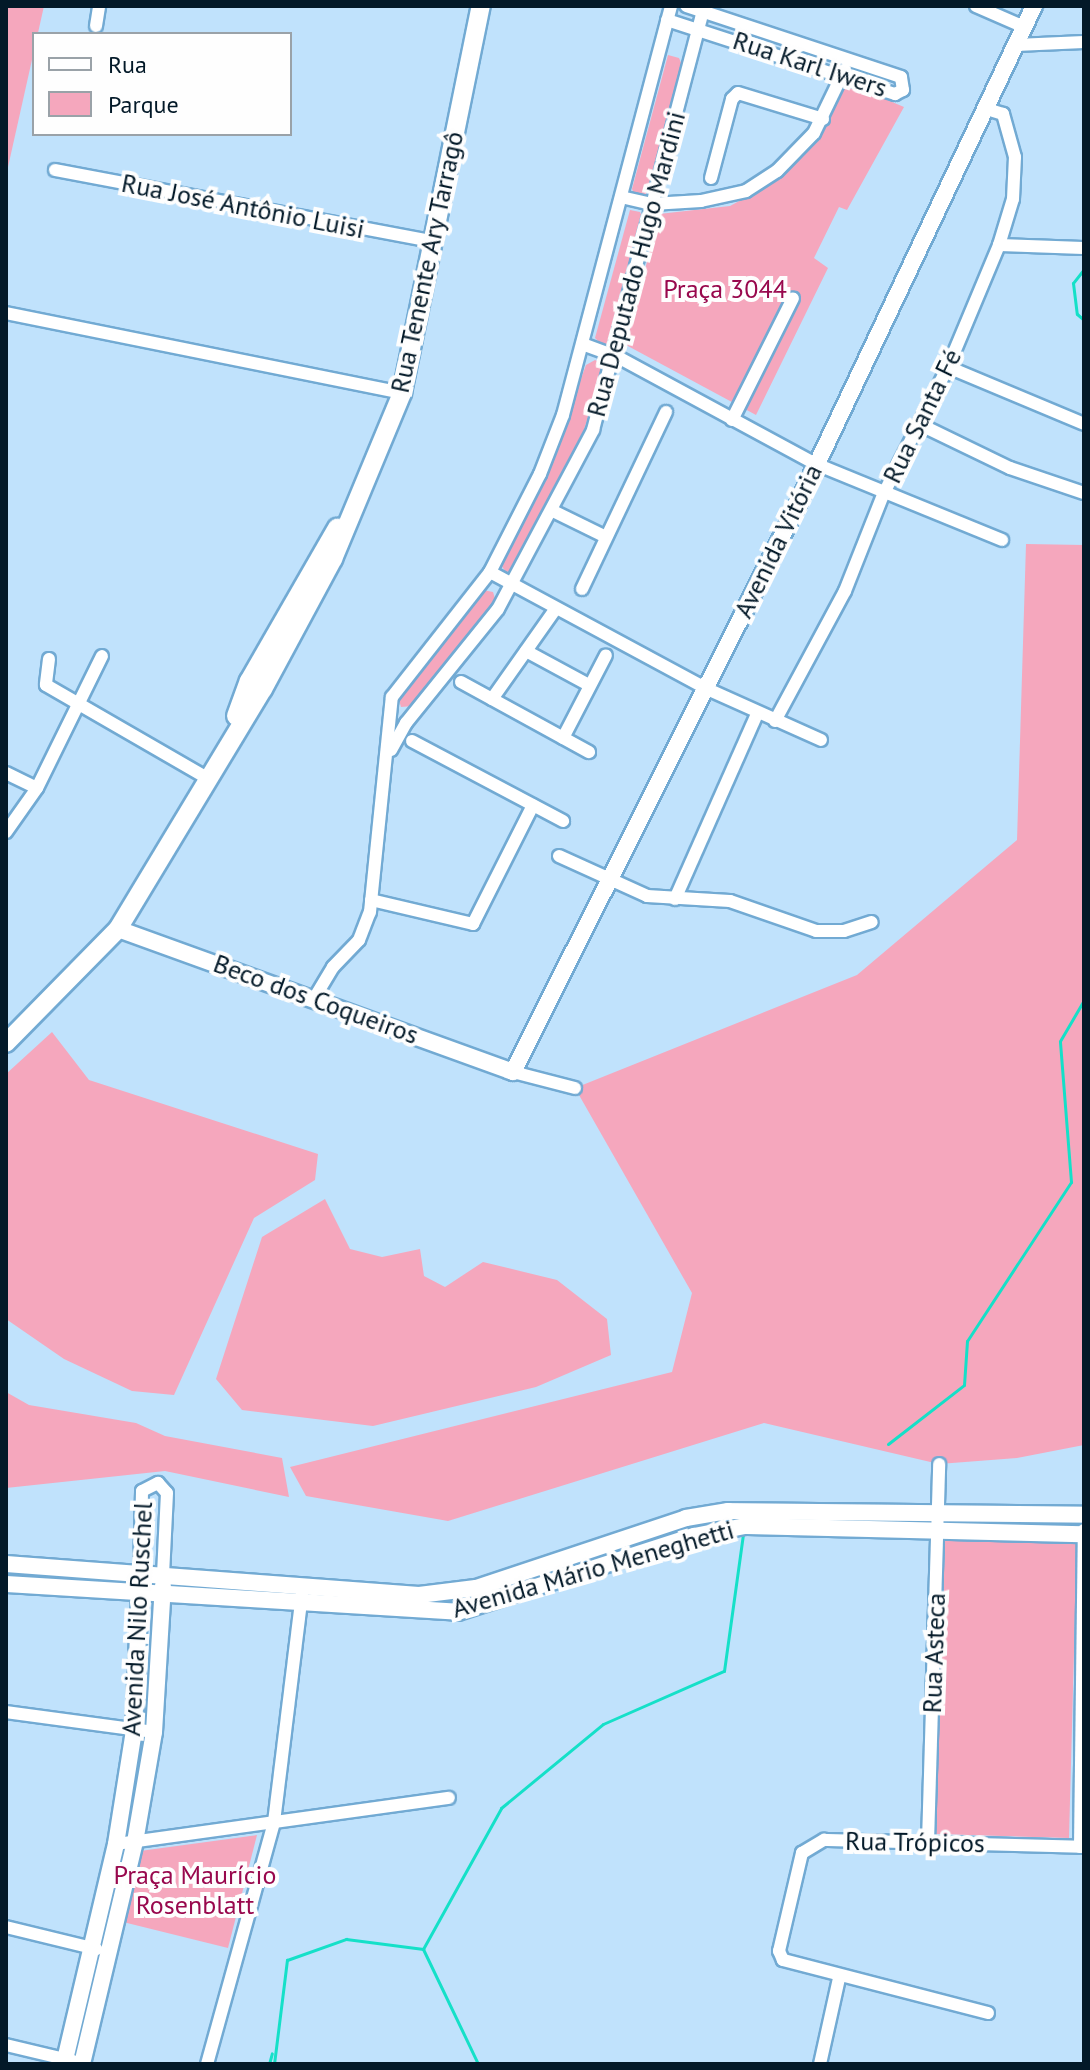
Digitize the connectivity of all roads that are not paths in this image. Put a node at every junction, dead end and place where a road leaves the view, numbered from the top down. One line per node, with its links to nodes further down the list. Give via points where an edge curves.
1 (99, 6): 9 (street)
2 (481, 6): 22 (main road, Rua Tenente Ary Tarragô)
3 (671, 6): 8 (street, Rua Deputado Hugo Mardini)
4 (686, 6): 7 (street, Rua Karl Iwers)
5 (976, 6): 11 (street)
6 (1034, 6): 11 (street, Avenida Vitória)
7 (704, 8): 10 (street, Rua Deputado Hugo Mardini); 14 (street, Rua Karl Iwers)
8 (667, 20): 10 (street, Rua Karl Iwers); 20 (street, Rua Deputado Hugo Mardini)
9 (96, 26)
10 (698, 27): 15 (street, Rua Karl Iwers); 21 (street, Rua Deputado Hugo Mardini)
11 (1024, 27): 13 (street, Avenida Vitória)
12 (1084, 42): 13 (street)
13 (1016, 45): 16 (street, Avenida Vitória)
14 (847, 59): 15 (street); 15 (street, Rua Karl Iwers, via 901,77 903,90 895,94)
15 (843, 76): 17 (street)
16 (987, 109): 23 (street, Rua Santa Fé, via 1003,114 1015,157 1013,199); 35 (street, Avenida Vitória)
17 (823, 119): 19 (street, via 748,93 734,95); 21 (street, via 787,162 746,191)
18 (55, 170): 22 (street, Rua José Antônio Luisi)
19 (711, 178)
20 (621, 197): 21 (street); 27 (street, Rua Deputado Hugo Mardini)
21 (652, 204): 28 (street, Rua Deputado Hugo Mardini)
22 (432, 241): 30 (main road, Rua Tenente Ary Tarragô)
23 (999, 245): 24 (street); 29 (street, Rua Santa Fé)
24 (1084, 248)
25 (793, 298): 32 (street)
26 (6, 313): 30 (street)
27 (585, 345): 28 (street); 41 (street, Rua Deputado Hugo Mardini, via 540,474)
28 (616, 356): 32 (street); 38 (street, Rua Deputado Hugo Mardini, via 593,430)
29 (948, 367): 33 (street); 34 (street, Rua Santa Fé)
30 (402, 393): 64 (main road, Rua Tenente Ary Tarragô, via 327,570)
31 (666, 412): 39 (street)
32 (732, 420): 35 (street)
33 (1084, 424)
34 (921, 425): 36 (street, via 1010,468); 37 (street, Rua Santa Fé)
35 (816, 464): 37 (street); 51 (street, Avenida Vitória)
36 (1084, 493)
37 (883, 495): 40 (street); 57 (street, Rua Santa Fé, via 845,591)
38 (553, 511): 39 (street); 42 (street, Rua Deputado Hugo Mardini)
39 (606, 537): 43 (street)
40 (1002, 540)
41 (490, 572): 42 (street); 53 (street, Rua Deputado Hugo Mardini)
42 (512, 586): 44 (street); 55 (street, Rua Deputado Hugo Mardini, via 467,651)
43 (582, 589)
44 (554, 611): 45 (street); 51 (street)
45 (526, 651): 50 (street); 52 (street)
46 (606, 655): 50 (street)
47 (102, 656): 54 (street)
48 (49, 659): 54 (street, via 45,683)
49 (461, 682): 52 (street)
50 (589, 685): 58 (street)
51 (705, 688): 56 (street); 70 (street, Avenida Vitória)
52 (492, 699): 58 (street)
53 (390, 701): 55 (street, via 398,714); 62 (street, Rua Deputado Hugo Mardini)
54 (79, 703): 64 (street); 65 (street)
55 (413, 714): 62 (street, Rua Deputado Hugo Mardini)
56 (757, 714): 57 (street); 71 (street)
57 (775, 721): 59 (street)
58 (563, 738): 61 (street)
59 (821, 740)
60 (412, 741): 66 (street)
61 (589, 752)
62 (389, 753): 72 (street, Rua Deputado Hugo Mardini)
63 (6, 773): 65 (street)
64 (207, 778): 74 (main road, Rua Tenente Ary Tarragô)
65 (37, 788): 68 (street)
66 (533, 805): 67 (street); 72 (street, via 473,924)
67 (563, 821)
68 (6, 832)
69 (559, 856): 70 (street)
70 (607, 881): 71 (street); 77 (street, Avenida Vitória)
71 (675, 899): 73 (street, via 730,901 816,931 844,931)
72 (371, 900): 75 (street, Rua Deputado Hugo Mardini, via 359,940 333,967)
73 (872, 922)
74 (118, 929): 75 (street, Beco dos Coqueiros); 76 (main road, Rua Tenente Ary Tarragô)
75 (315, 997): 77 (street, Beco dos Coqueiros)
76 (6, 1043)
77 (513, 1072): 78 (street)
78 (575, 1088)
79 (939, 1464): 80 (street, Rua Asteca)
80 (938, 1510): 81 (street, Avenida Mário Meneghetti); 82 (street, Avenida Mário Meneghetti); 84 (street, Rua Asteca)
81 (728, 1511): 83 (street); 86 (street, Avenida Mário Meneghetti, via 686,1518)
82 (1084, 1515)
83 (730, 1529): 84 (street, Avenida Mário Meneghetti); 88 (street, Avenida Mário Meneghetti)
84 (937, 1529): 85 (street, Avenida Mário Meneghetti); 103 (street, Rua Asteca)
85 (1084, 1533): 105 (street)
86 (590, 1550): 88 (street); 92 (street, Avenida Mário Meneghetti)
87 (6, 1564): 89 (street, Avenida Mário Meneghetti)
88 (594, 1567): 96 (street, Avenida Mário Meneghetti)
89 (140, 1574): 90 (street, Avenida Mário Meneghetti); 90 (street, Avenida Nilo Ruschel, via 142,1491 158,1483 167,1493); 93 (street, Avenida Nilo Ruschel)
90 (163, 1576): 94 (street, Avenida Nilo Ruschel); 95 (street, Avenida Mário Meneghetti)
91 (6, 1584): 93 (street, Avenida Mário Meneghetti)
92 (456, 1591): 95 (street, Avenida Mário Meneghetti); 96 (street)
93 (139, 1594): 94 (street, Avenida Mário Meneghetti); 98 (street, Avenida Nilo Ruschel)
94 (162, 1595): 95 (street, Avenida Mário Meneghetti); 99 (street, Avenida Nilo Ruschel)
95 (302, 1595): 96 (street, Avenida Mário Meneghetti); 101 (street)
96 (458, 1612)
97 (6, 1712): 98 (street)
98 (134, 1730): 99 (street); 104 (street, Avenida Nilo Ruschel)
99 (154, 1732): 102 (street, Avenida Nilo Ruschel)
100 (449, 1798): 101 (street)
101 (274, 1822): 102 (street); 112 (street)
102 (135, 1842): 104 (street); 107 (street, Avenida Nilo Ruschel)
103 (928, 1842): 105 (street, Rua Trópicos); 108 (street, Rua Trópicos, via 824,1840 802,1853 779,1951 786,1961)
104 (116, 1844): 107 (street, Avenida Nilo Ruschel)
105 (1082, 1847)
106 (6, 1927): 107 (street)
107 (101, 1949): 111 (street, Avenida Nilo Ruschel)
108 (839, 1978): 109 (street); 113 (street)
109 (988, 2013)
110 (6, 2045): 111 (street)
111 (76, 2063)
112 (207, 2064)
113 (820, 2064)

